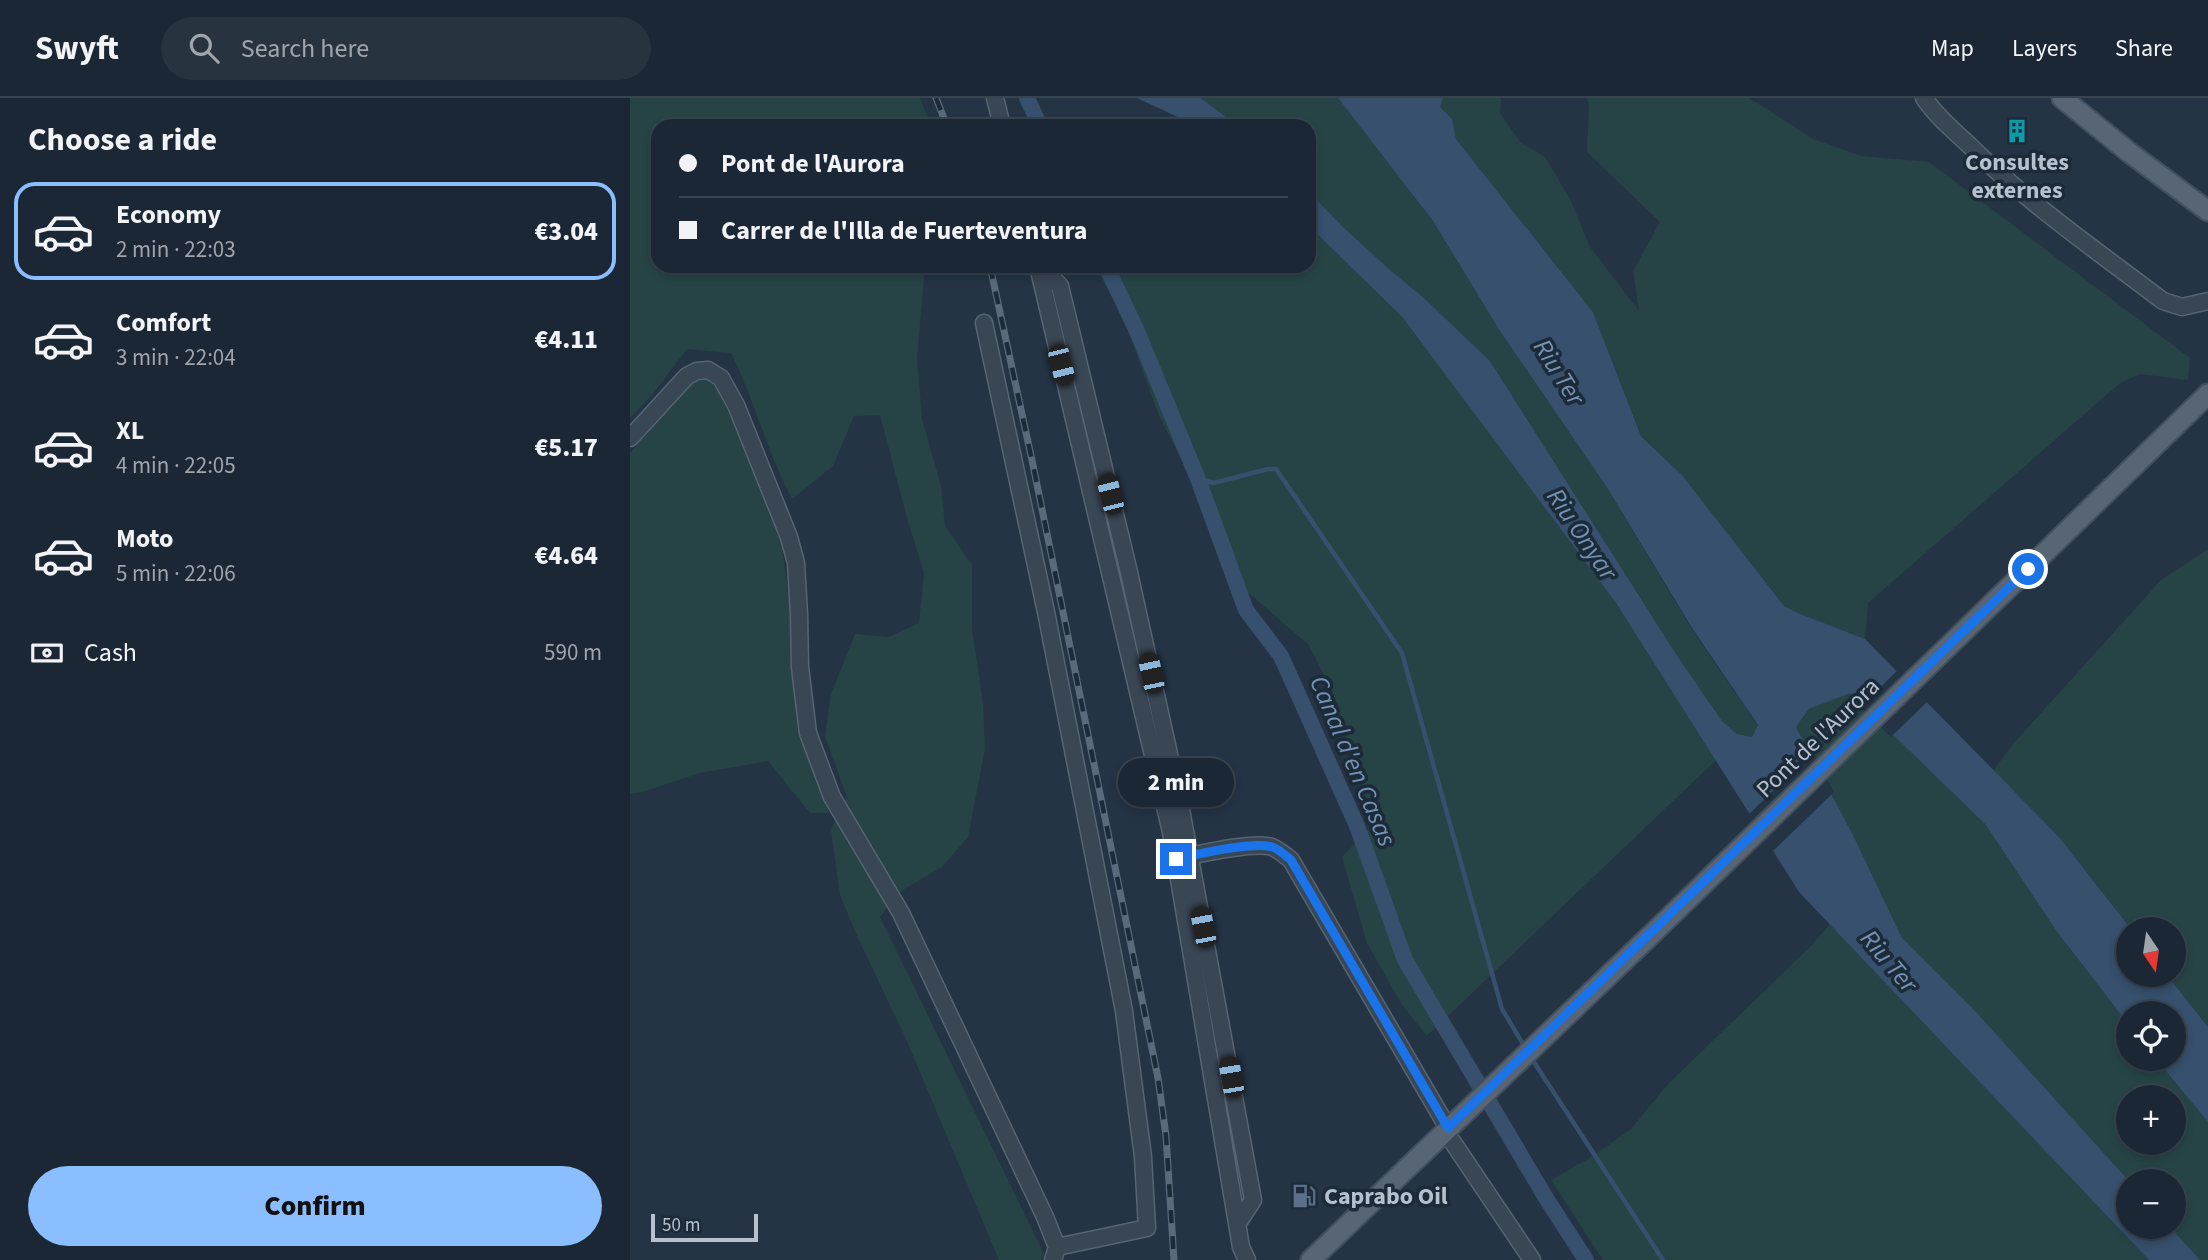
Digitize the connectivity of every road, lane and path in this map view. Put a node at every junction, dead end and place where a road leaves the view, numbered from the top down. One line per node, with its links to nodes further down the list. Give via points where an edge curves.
1 (995, 98): 4 (street)
2 (1924, 98): 7 (street, via 1998,173 2163,301 2182,307)
3 (2062, 98): 5 (main road)
4 (1000, 119)
5 (2206, 208)
6 (1046, 273): 11 (street, via 1060,286 1128,568)
7 (2208, 301)
8 (984, 323): 13 (street, via 1124,1011 1143,1157 1147,1228)
9 (2207, 400): 12 (main road, Pont de l'Aurora, via 1664,922)
10 (630, 438): 13 (street, via 687,376 697,371 708,370 720,378 736,405 796,563 808,733 827,785 901,913 1045,1217)
11 (1183, 858): 12 (street, via 1262,846 1291,860); 14 (street, via 1253,1200 1238,1223)
12 (1457, 1128): 15 (main road); 16 (main road); 17 (street)
13 (1055, 1253)
14 (1242, 1256)
15 (1311, 1260)
16 (1329, 1260)
17 (1532, 1260)

